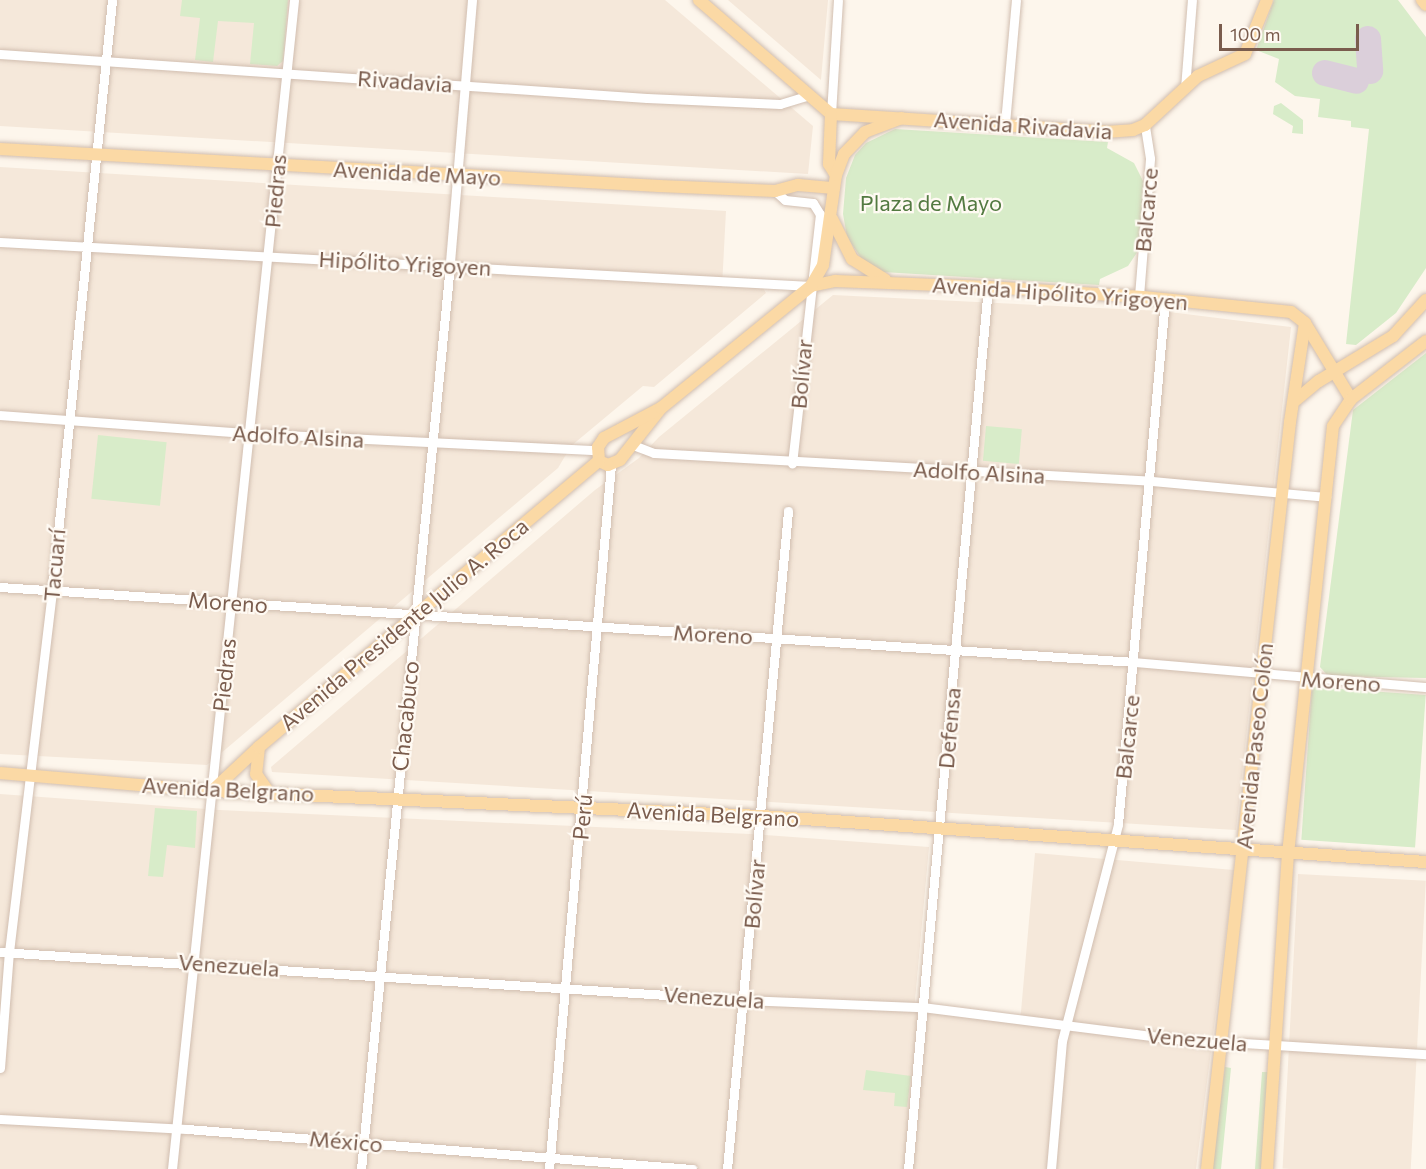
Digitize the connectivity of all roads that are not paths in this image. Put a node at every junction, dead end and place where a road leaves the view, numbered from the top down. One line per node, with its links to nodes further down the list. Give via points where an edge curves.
1 (112, 0): 12 (street, Tacuarí)
2 (294, 0): 13 (street, Piedras)
3 (472, 0): 14 (street, Chacabuco)
4 (699, 0): 16 (main road)
5 (838, 0): 17 (street)
6 (1016, 0): 19 (street)
7 (1192, 0): 15 (street)
8 (1267, 0): 15 (main road, Avenida Rivadavia, via 1253,40 1239,59 1206,72)
9 (1422, 0): 10 (main road)
10 (1426, 5)
11 (0, 54): 12 (street, Rivadavia)
12 (106, 62): 13 (street, Rivadavia); 22 (street, Tacuarí)
13 (286, 72): 14 (street, Rivadavia); 23 (street, Piedras)
14 (464, 85): 16 (street, Rivadavia, via 780,104); 24 (street, Chacabuco)
15 (1185, 87): 20 (main road, Avenida Rivadavia)
16 (810, 95): 17 (main road)
17 (831, 114): 18 (main road, Avenida Rivadavia); 25 (main road, Bolívar, via 829,161)
18 (901, 118): 19 (main road, Avenida Rivadavia); 25 (main road, Bolívar, via 881,124 853,142)
19 (1005, 123): 20 (main road, Avenida Rivadavia, via 1119,132)
20 (1145, 125): 35 (street, Balcarce, via 1150,158)
21 (0, 149): 22 (main road, Avenida de Mayo)
22 (98, 153): 23 (main road, Avenida de Mayo); 29 (street, Tacuarí)
23 (277, 165): 24 (main road, Avenida de Mayo); 30 (street, Piedras)
24 (457, 174): 26 (main road, Avenida de Mayo); 31 (street, Chacabuco)
25 (835, 181): 26 (main road, Avenida de Mayo); 27 (main road, Bolívar)
26 (775, 191): 33 (street, Bolívar, via 785,200 813,203 819,210)
27 (831, 216): 32 (main road, via 852,259 863,270); 33 (main road, Bolívar, via 823,264)
28 (0, 242): 29 (street, Hipólito Yrigoyen)
29 (87, 246): 30 (street, Hipólito Yrigoyen); 45 (street, Tacuarí)
30 (269, 256): 31 (street, Hipólito Yrigoyen); 47 (street, Piedras)
31 (449, 266): 33 (street, Hipólito Yrigoyen); 48 (street, Chacabuco)
32 (891, 283): 33 (main road, Avenida Hipólito Yrigoyen, via 829,280); 34 (main road, Avenida Hipólito Yrigoyen)
33 (811, 286): 43 (main road, Avenida Presidente Julio A. Roca); 51 (street, Bolívar)
34 (988, 287): 35 (main road, Avenida Hipólito Yrigoyen); 52 (street, Defensa)
35 (1138, 296): 36 (main road, Avenida Hipólito Yrigoyen)
36 (1165, 298): 38 (main road, Avenida Hipólito Yrigoyen, via 1284,311); 53 (street, Balcarce)
37 (1426, 300): 40 (main road, via 1385,342)
38 (1305, 323): 40 (main road); 42 (main road, Avenida Paseo Colón)
39 (1426, 341): 41 (main road)
40 (1332, 372): 41 (main road); 42 (main road)
41 (1351, 399): 55 (main road, Avenida Paseo Colón, via 1334,426)
42 (1296, 400): 54 (main road, Avenida Paseo Colón)
43 (661, 408): 46 (main road, Avenida Presidente Julio A. Roca); 49 (main road, Avenida Presidente Julio A. Roca)
44 (0, 415): 45 (street, Adolfo Alsina)
45 (67, 419): 47 (street, Adolfo Alsina); 58 (street, Tacuarí)
46 (619, 428): 49 (main road, via 631,433); 50 (main road, Avenida Presidente Julio A. Roca, via 601,441)
47 (251, 434): 48 (street, Adolfo Alsina); 59 (street, Piedras)
48 (432, 443): 50 (street, Adolfo Alsina); 60 (street, Chacabuco)
49 (633, 445): 50 (main road, Avenida Presidente Julio A. Roca); 51 (street, Adolfo Alsina, via 654,453)
50 (602, 459): 60 (main road, Avenida Presidente Julio A. Roca); 61 (street, Perú)
51 (792, 463): 52 (street, Adolfo Alsina)
52 (974, 471): 53 (street, Adolfo Alsina); 63 (street, Defensa)
53 (1151, 482): 54 (street, Adolfo Alsina); 64 (street, Balcarce)
54 (1282, 491): 55 (street, Adolfo Alsina); 65 (main road, Avenida Paseo Colón)
55 (1326, 497): 66 (main road, Avenida Paseo Colón)
56 (788, 511): 62 (street, Bolívar)
57 (0, 587): 58 (street, Moreno)
58 (52, 591): 59 (street, Moreno); 70 (street, Tacuarí)
59 (232, 603): 60 (street, Moreno); 71 (street, Piedras)
60 (415, 616): 61 (street, Moreno); 68 (main road, Avenida Presidente Julio A. Roca); 73 (street, Chacabuco)
61 (599, 627): 62 (street, Moreno); 74 (street, Perú)
62 (777, 638): 63 (street, Moreno); 75 (street, Bolívar)
63 (956, 651): 64 (street, Moreno); 76 (street, Defensa)
64 (1134, 662): 65 (street, Moreno); 77 (street, Balcarce, via 1118,824)
65 (1262, 674): 66 (street, Moreno); 78 (main road, Avenida Paseo Colón)
66 (1304, 679): 67 (street, Moreno); 79 (main road, Avenida Paseo Colón)
67 (1426, 687)
68 (259, 747): 71 (main road, Avenida Presidente Julio A. Roca); 72 (main road, via 256,774)
69 (0, 773): 70 (main road, Avenida Belgrano)
70 (30, 776): 71 (main road, Avenida Belgrano); 81 (street, Tacuarí)
71 (212, 790): 72 (main road, Avenida Belgrano); 82 (street, Piedras)
72 (268, 791): 73 (main road, Avenida Belgrano)
73 (397, 798): 74 (main road, Avenida Belgrano); 83 (street, Chacabuco)
74 (583, 808): 75 (main road, Avenida Belgrano); 84 (street, Perú)
75 (761, 816): 76 (main road, Avenida Belgrano); 85 (street, Bolívar)
76 (940, 828): 77 (main road, Avenida Belgrano); 86 (street, Defensa)
77 (1112, 840): 78 (main road, Avenida Belgrano); 87 (street, Balcarce)
78 (1242, 851): 79 (main road, Avenida Belgrano); 88 (main road, Avenida Paseo Colón)
79 (1288, 854): 80 (main road, Avenida Belgrano); 89 (main road, Avenida Paseo Colón)
80 (1426, 862)
81 (4, 952): 82 (street, Venezuela); 91 (street, Tacuarí)
82 (194, 963): 83 (street, Venezuela); 93 (street, Piedras)
83 (380, 975): 84 (street, Venezuela); 94 (street, Chacabuco)
84 (567, 986): 85 (street, Venezuela); 95 (street, Perú)
85 (744, 1000): 86 (street, Venezuela); 99 (street, Bolívar)
86 (922, 1007): 87 (street, Venezuela); 100 (street, Defensa)
87 (1066, 1024): 88 (street, Venezuela); 101 (street, Balcarce)
88 (1221, 1045): 89 (street, Venezuela); 102 (main road, Avenida Paseo Colón)
89 (1274, 1045): 90 (street, Venezuela); 103 (main road, Avenida Paseo Colón)
90 (1426, 1054)
91 (0, 1068)
92 (0, 1119): 93 (street, México)
93 (176, 1129): 94 (street, México); 96 (street, Piedras)
94 (364, 1143): 95 (street, México); 97 (street, Chacabuco)
95 (550, 1164): 98 (street, México)
96 (172, 1169)
97 (361, 1169)
98 (692, 1169)
99 (727, 1169)
100 (908, 1169)
101 (1051, 1169)
102 (1207, 1169)
103 (1267, 1169)

